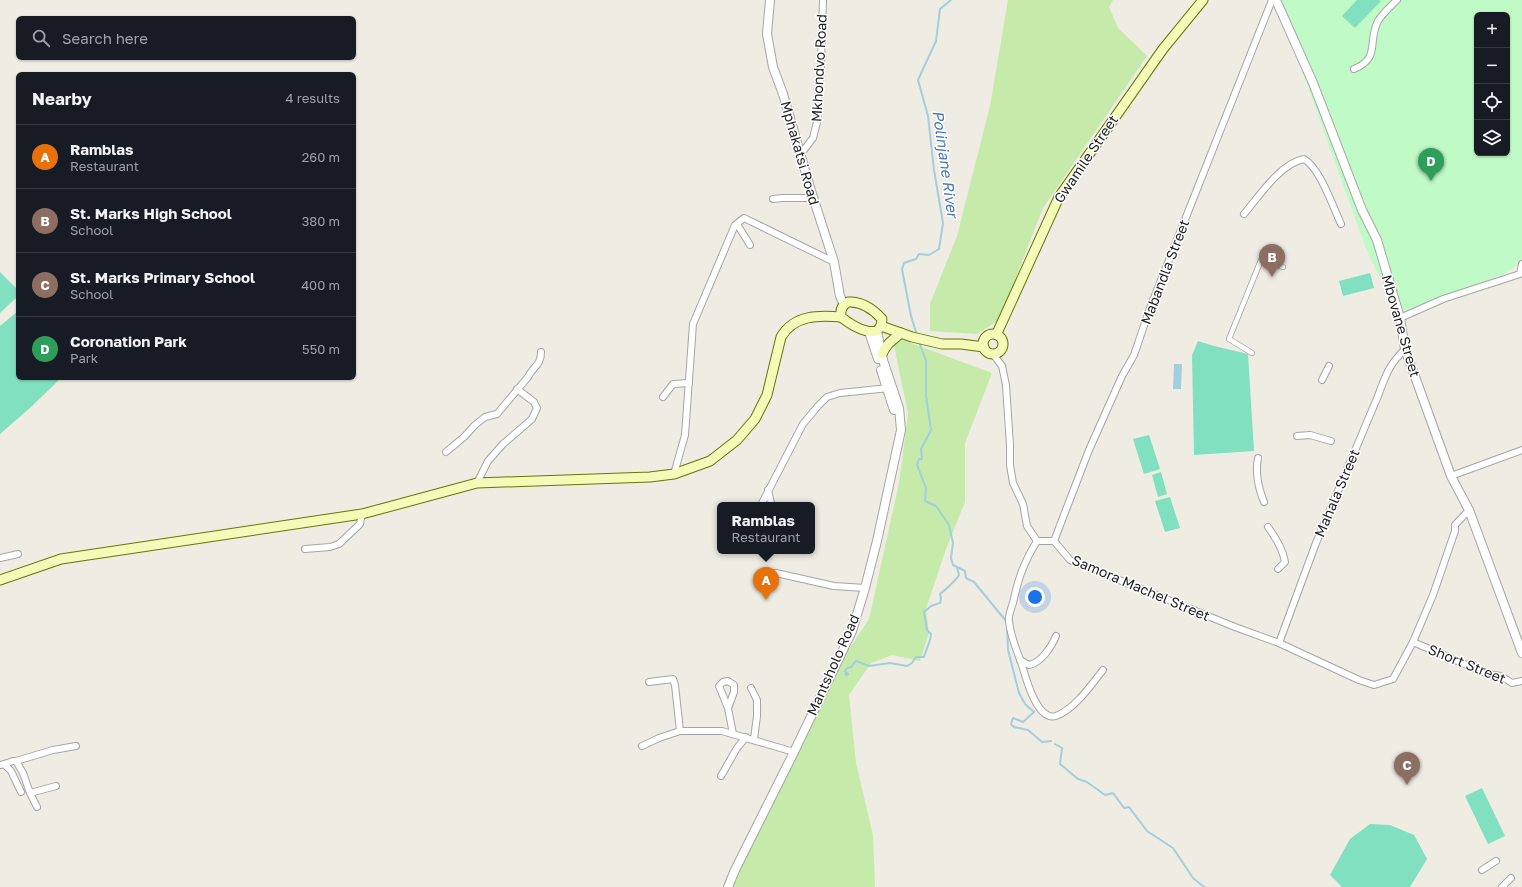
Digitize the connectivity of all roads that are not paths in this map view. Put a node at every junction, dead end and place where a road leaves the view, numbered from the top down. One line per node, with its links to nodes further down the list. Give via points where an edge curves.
1 (770, 0): 8 (street, Mphakatsi Road, via 768,44)
2 (823, 0): 8 (street, Mkhondvo Road, via 816,122 813,138)
3 (1203, 0): 25 (main road, Gwamile Street, via 1163,48 1059,197)
4 (1272, 0): 53 (street, Mabandla Street, via 1134,355 1089,450)
5 (1276, 0): 22 (street, Mbovane Street, via 1313,83 1362,210 1377,240)
6 (1397, 0): 7 (street, via 1378,21 1369,59 1364,65)
7 (1354, 69)
8 (800, 155): 9 (street, Mphakatsi Road)
9 (813, 198): 10 (street); 15 (street, Mphakatsi Road)
10 (773, 199)
11 (1244, 214): 13 (street, via 1276,176 1292,163 1304,159 1317,172)
12 (737, 224): 14 (street); 15 (street, via 744,218); 34 (street, via 693,324)
13 (1341, 224)
14 (750, 245)
15 (834, 262): 20 (street, Mphakatsi Road, via 840,296)
16 (1522, 264): 18 (street)
17 (1283, 267): 29 (street, via 1261,260 1230,339)
18 (1520, 274): 19 (street); 22 (street, via 1443,299)
19 (1522, 281)
20 (844, 304): 21 (main road, via 840,312); 23 (main road, via 854,302 866,305 876,312 882,319)
21 (841, 317): 23 (main road, via 857,327); 43 (main road, via 809,317 792,323 781,336 767,395 755,419 737,440 710,461)
22 (1400, 318): 27 (street, Mbovane Street)
23 (876, 330): 24 (main road); 30 (street, Mantsholo Road); 35 (street, Mantsholo Road)
24 (901, 333): 26 (main road, via 942,344); 30 (main road, via 889,342)
25 (998, 335): 26 (main road, via 988,335 984,340); 31 (main road, via 1003,346)
26 (984, 347): 31 (main road)
27 (1405, 349): 44 (street, Mbovane Street); 64 (street, Mahala Street, via 1392,362 1385,376 1316,543)
28 (541, 352): 36 (street, via 538,365 530,371)
29 (1252, 353)
30 (882, 354): 35 (street, Mantsholo Road)
31 (994, 354): 54 (street, via 1002,366 1006,385 1013,483 1023,504 1027,526)
32 (1329, 366): 33 (street)
33 (1322, 380)
34 (689, 383): 37 (street, via 673,384); 43 (street, via 685,435)
35 (890, 388): 46 (street, via 840,393 827,397 803,424); 61 (street, Mantsholo Road, via 901,430)
36 (517, 389): 41 (street, via 497,414 485,417); 45 (street, via 534,402 537,408 532,419 488,461)
37 (663, 397)
38 (1297, 436): 39 (street, via 1310,435)
39 (1331, 441)
40 (1522, 450): 44 (street)
41 (446, 452)
42 (1258, 458): 49 (street, via 1257,480)
43 (674, 474): 45 (main road)
44 (1451, 476): 50 (street, Mbovane Street)
45 (477, 483): 51 (main road)
46 (768, 490): 47 (street); 48 (street)
47 (762, 502)
48 (772, 502)
49 (1264, 502)
50 (1469, 510): 63 (street, Samora Machel Street, via 1455,525 1433,595); 65 (street, Mbovane Street)
51 (362, 514): 55 (street, via 360,524 339,544); 60 (main road, via 61,559)
52 (1268, 527): 58 (street, via 1284,555 1285,562)
53 (1054, 541): 54 (street); 64 (street, Samora Machel Street, via 1070,560)
54 (1037, 542): 66 (street, via 1026,559 1019,578 1009,620)
55 (305, 549)
56 (18, 554): 57 (street)
57 (0, 558)
58 (1278, 569)
59 (776, 573): 61 (street, via 834,586)
60 (0, 580)
61 (865, 588): 78 (street, Mantsholo Road, via 852,631)
62 (1056, 636): 66 (street, via 1053,644 1035,663 1029,665)
63 (1413, 642): 64 (street, Samora Machel Street, via 1393,679 1374,685); 68 (street, Short Street, via 1488,674 1501,676 1512,683)
64 (1279, 643)
65 (1522, 653)
66 (1020, 660): 67 (street, via 1029,690 1040,710 1048,716 1055,716 1078,701)
67 (1103, 670)
68 (1522, 681)
69 (649, 682): 72 (street, via 673,679)
70 (751, 688): 75 (street, via 757,700)
71 (728, 708): 73 (street)
72 (680, 731): 73 (street, via 722,731); 77 (street)
73 (733, 734): 74 (street)
74 (746, 737): 75 (street); 81 (street)
75 (754, 739): 78 (street)
76 (76, 746): 79 (street)
77 (642, 746)
78 (794, 752): 89 (street, Mantsholo Road)
79 (16, 761): 80 (street); 84 (street)
80 (2, 765): 83 (street, via 11,771)
81 (721, 776)
82 (56, 786): 84 (street)
83 (21, 792)
84 (30, 793): 85 (street)
85 (37, 807)
86 (1496, 861): 87 (street)
87 (1482, 870)
88 (1511, 878): 90 (street)
89 (728, 887)
90 (1502, 887)

